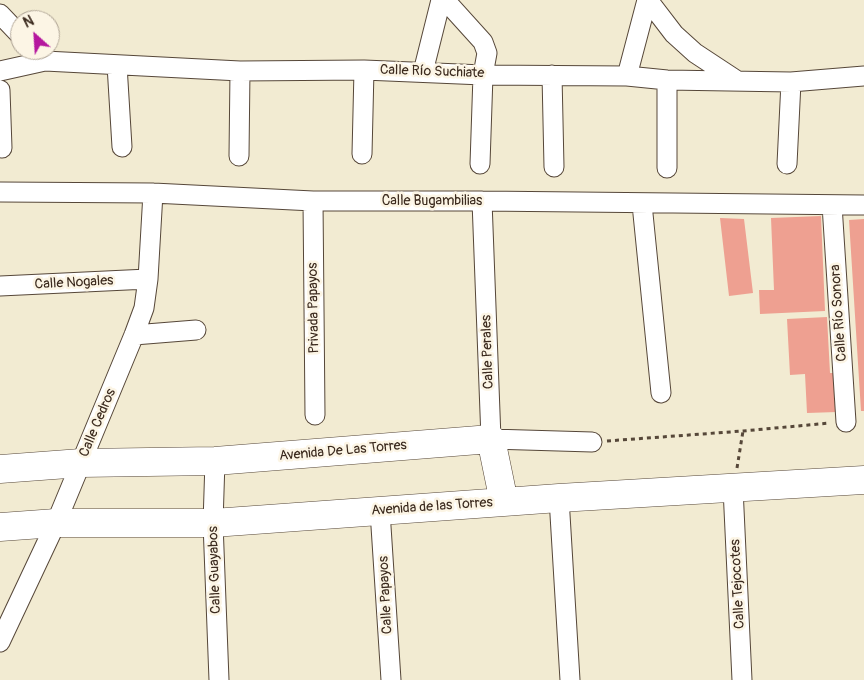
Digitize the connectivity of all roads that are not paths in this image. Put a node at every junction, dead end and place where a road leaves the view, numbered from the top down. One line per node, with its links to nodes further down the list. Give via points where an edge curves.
1 (443, 0): 11 (street); 12 (street, via 484,42 487,52)
2 (648, 0): 14 (street); 17 (street, via 674,34 695,53)
3 (0, 14): 4 (street)
4 (10, 24)
5 (60, 58): 7 (street, Calle Río Suchiate)
6 (29, 60): 9 (street, Calle Río Suchiate)
7 (117, 65): 10 (street, Calle Río Suchiate); 20 (street)
8 (364, 70): 10 (street, Calle Río Suchiate); 11 (street, Calle Río Suchiate); 22 (street)
9 (0, 71)
10 (240, 71): 23 (street)
11 (423, 72): 12 (street, Calle Río Suchiate)
12 (483, 75): 13 (street, Calle Río Suchiate); 24 (street)
13 (552, 75): 14 (street, Calle Río Suchiate); 26 (street)
14 (628, 76): 16 (street, Calle Río Suchiate)
15 (864, 76): 18 (street, Calle Río Suchiate)
16 (668, 80): 17 (street, Calle Río Suchiate); 27 (street)
17 (736, 80): 18 (street, Calle Río Suchiate)
18 (791, 82): 25 (street)
19 (0, 90): 21 (street)
20 (122, 147)
21 (2, 148)
22 (362, 154)
23 (239, 156)
24 (480, 164)
25 (787, 164)
26 (554, 167)
27 (667, 168)
28 (0, 192): 29 (street, Calle Bugambilias)
29 (153, 193): 30 (street, Calle Bugambilias); 35 (street, Calle Cedros)
30 (313, 201): 31 (street, Calle Bugambilias); 40 (street, Privada Papayos)
31 (482, 201): 32 (street, Calle Bugambilias); 42 (street, Calle Perales)
32 (642, 204): 33 (street, Calle Bugambilias); 39 (street)
33 (832, 205): 34 (street, Calle Bugambilias); 41 (street, Calle Río Sonora)
34 (864, 205)
35 (148, 279): 36 (street, Calle Nogales); 38 (street, Calle Cedros, via 144,308)
36 (0, 286)
37 (196, 330): 38 (street)
38 (134, 335): 45 (street, Calle Cedros)
39 (661, 393)
40 (315, 415)
41 (846, 422)
42 (491, 439): 43 (street, Avenida De Las Torres); 44 (main road, Avenida De Las Torres); 50 (main road, Calle Perales)
43 (592, 442)
44 (215, 461): 45 (main road, Avenida De Las Torres); 53 (street, Calle Guayabos)
45 (81, 463): 46 (main road, Avenida De Las Torres); 52 (street, Calle Cedros)
46 (0, 469)
47 (864, 480): 48 (main road, Avenida de las Torres)
48 (733, 488): 49 (main road, Avenida de las Torres); 59 (street, Calle Tejocotes)
49 (559, 498): 50 (main road, Avenida de las Torres); 58 (street)
50 (504, 502): 51 (main road, Avenida de las Torres)
51 (380, 511): 53 (main road, Avenida de las Torres); 57 (street, Calle Papayos)
52 (56, 523): 53 (main road, Avenida de las Torres); 54 (main road, Avenida de las Torres); 55 (street, Calle Cedros)
53 (213, 523): 56 (street, Calle Guayabos)
54 (0, 527)
55 (0, 642)
56 (220, 680)
57 (390, 680)
58 (570, 680)
59 (742, 680)

